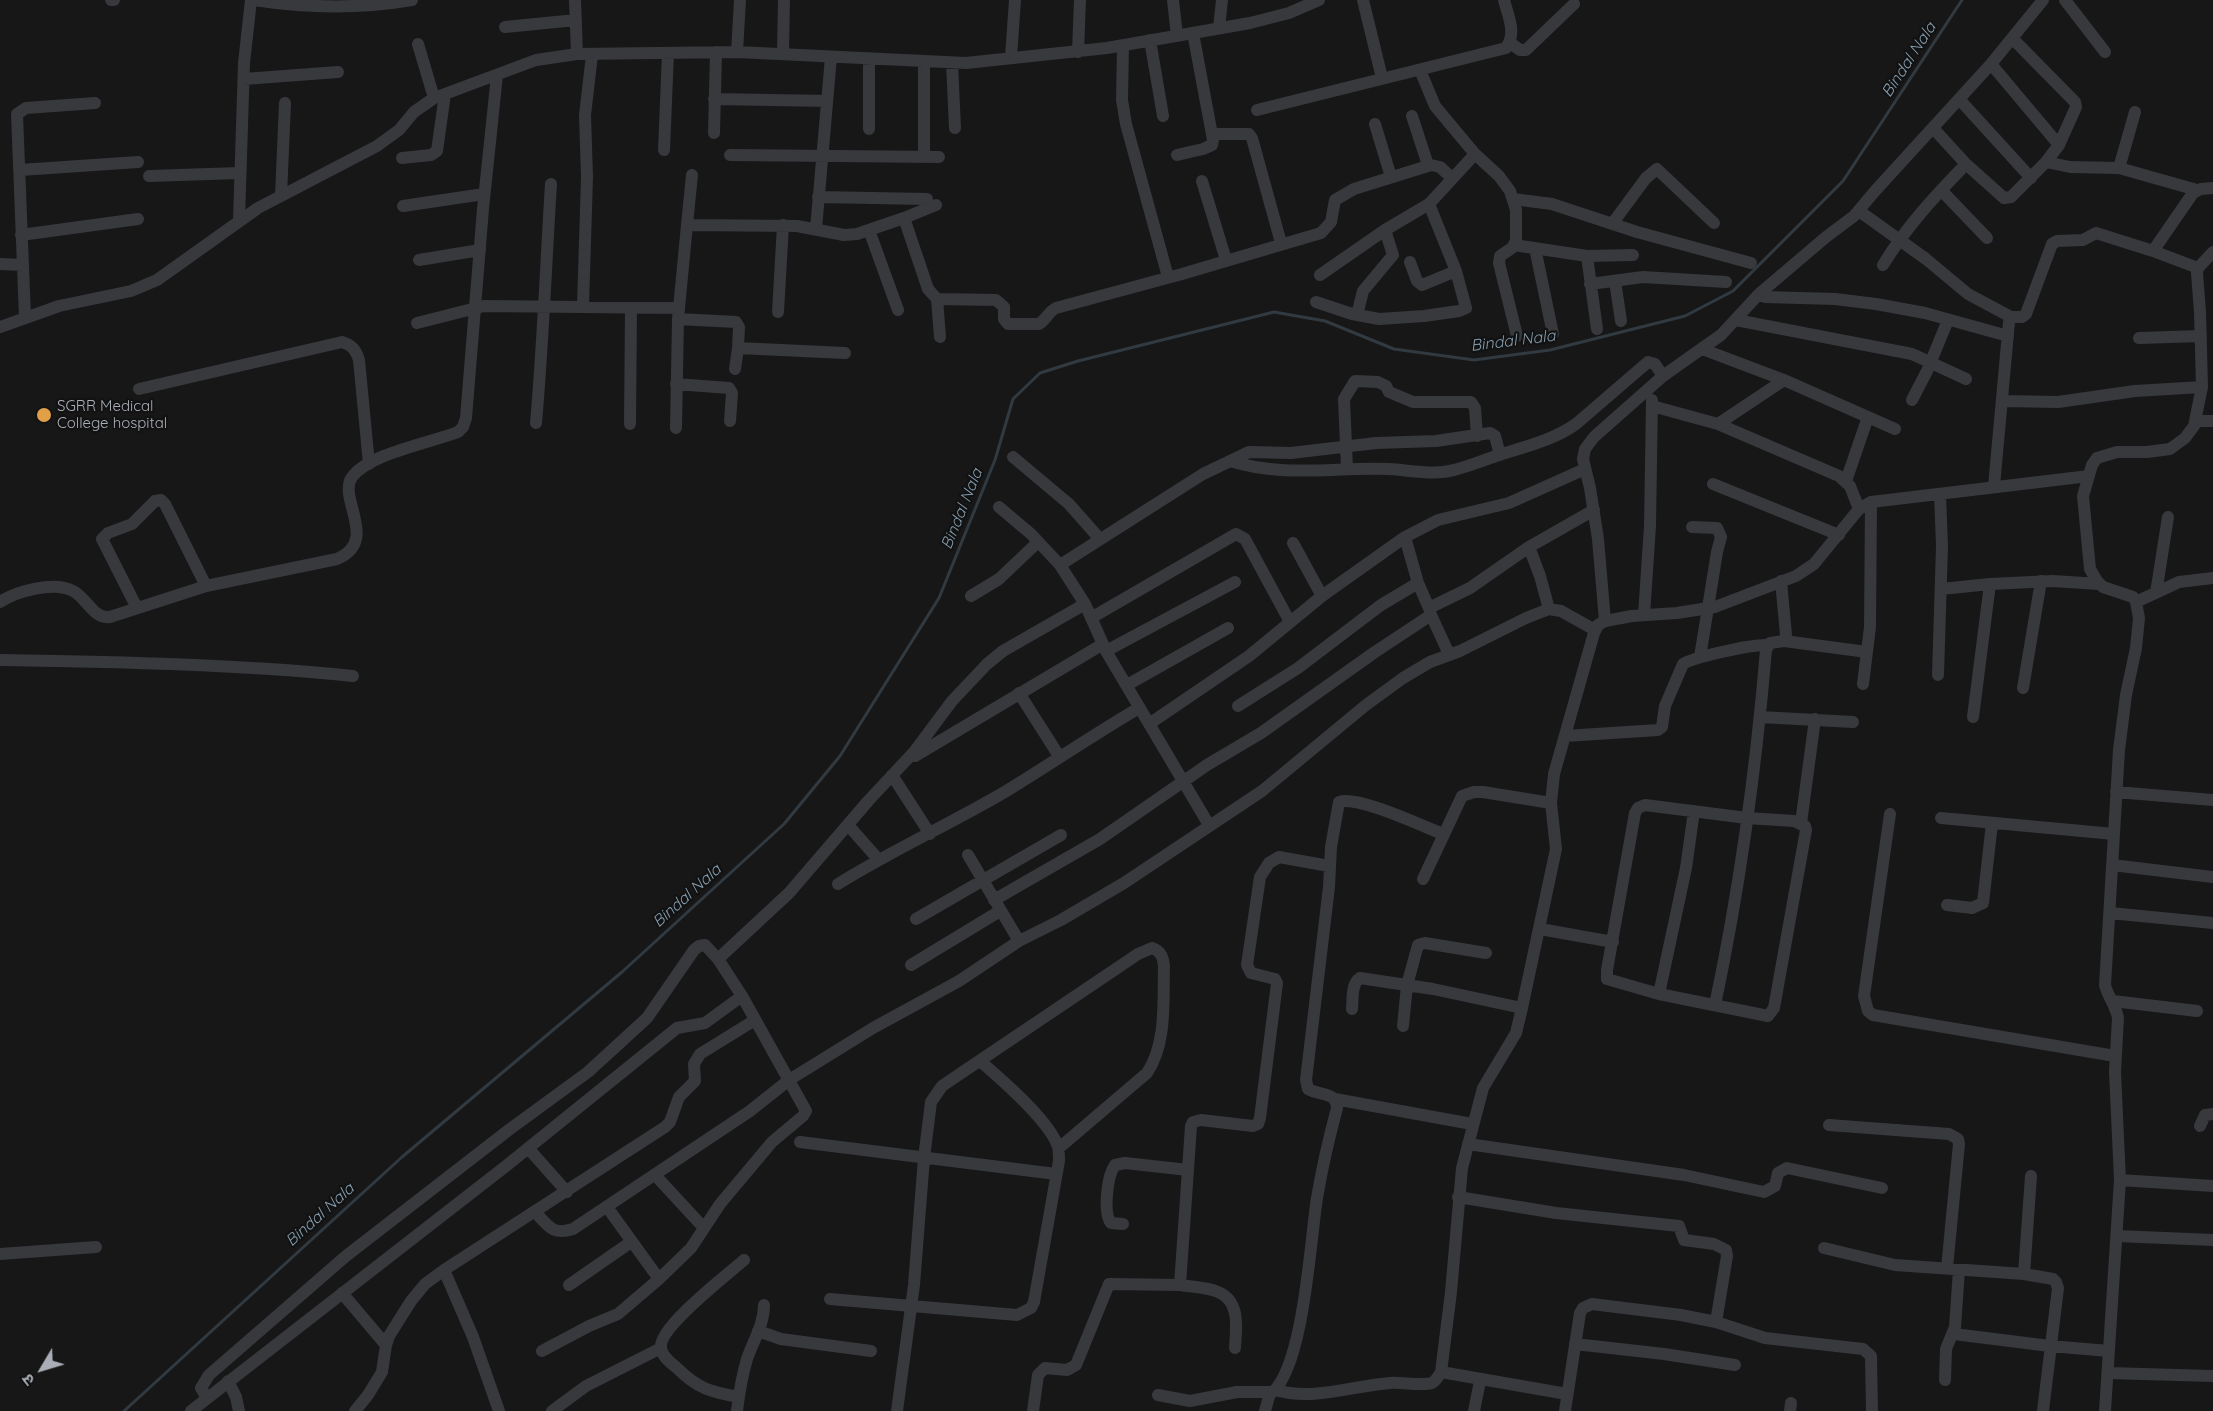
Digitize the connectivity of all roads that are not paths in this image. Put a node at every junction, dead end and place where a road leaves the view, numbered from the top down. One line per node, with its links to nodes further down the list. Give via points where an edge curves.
1 (252, 0): 16 (street); 47 (street)
2 (412, 0): 16 (street, via 324,7)
3 (575, 0): 19 (street)
4 (740, 0): 31 (street)
5 (784, 0): 34 (street)
6 (1015, 0): 38 (street)
7 (1080, 0): 32 (street)
8 (1173, 0): 23 (street)
9 (1222, 0): 21 (street)
10 (1289, 0): 18 (street)
11 (1319, 0): 18 (street)
12 (1363, 0): 46 (street)
13 (1504, 0): 26 (street, via 1512,31)
14 (2043, 0): 24 (street)
15 (2065, 0): 29 (street)
16 (280, 2)
17 (1574, 4): 26 (street, via 1526,50)
18 (1288, 13): 21 (street)
19 (576, 20): 20 (street); 35 (street)
20 (505, 27)
21 (1219, 28): 22 (street)
22 (1193, 33): 23 (street); 63 (street)
23 (1177, 36): 25 (street)
24 (2012, 38): 42 (street); 64 (street, via 2075,102)
25 (1150, 40): 28 (street); 57 (street)
26 (1510, 43): 43 (street, via 1500,51)
27 (418, 44): 48 (street)
28 (1123, 46): 32 (street); 128 (street, via 1122,100 1126,124)
29 (2105, 51)
30 (716, 52): 31 (street); 33 (street); 49 (street)
31 (737, 52): 34 (street)
32 (1078, 52): 38 (street)
33 (668, 53): 36 (street); 65 (street)
34 (783, 53): 37 (street)
35 (577, 54): 36 (street); 45 (street, via 536,60)
36 (592, 55): 135 (street, via 585,115)
37 (831, 57): 39 (street); 51 (street)
38 (1011, 57): 41 (street)
39 (869, 59): 40 (street); 61 (street)
40 (924, 62): 41 (street); 70 (street)
41 (952, 63): 59 (street)
42 (1991, 64): 50 (street); 64 (street)
43 (1420, 70): 46 (street); 66 (street, via 1431,100)
44 (338, 72): 47 (street)
45 (497, 75): 48 (street); 90 (street)
46 (1382, 78): 54 (street)
47 (244, 79): 79 (street)
48 (439, 96): 72 (street, via 437,151); 91 (street, via 414,112 399,130 377,146)
49 (714, 99): 51 (street); 62 (street)
50 (1959, 99): 60 (street); 84 (street)
51 (827, 101): 68 (street)
52 (95, 103): 78 (street, via 20,111 16,118)
53 (285, 104): 91 (street)
54 (1257, 111)
55 (2135, 112): 77 (street)
56 (1412, 116): 76 (street)
57 (1163, 117)
58 (1375, 124): 82 (street)
59 (955, 128)
60 (1933, 128): 75 (street); 96 (street)
61 (869, 129)
62 (714, 133)
63 (1212, 134): 69 (street, via 1212,145); 110 (street, via 1243,133 1252,138)
64 (2059, 145): 74 (street)
65 (664, 150)
66 (1475, 154): 83 (street); 93 (street, via 1506,184)
67 (730, 155): 68 (street)
68 (822, 155): 70 (street); 92 (street)
69 (1177, 155)
70 (924, 157): 71 (street)
71 (939, 157)
72 (402, 158)
73 (138, 162): 78 (street)
74 (2046, 162): 77 (street); 84 (street)
75 (1966, 164): 84 (street, via 2004,198 2011,197); 88 (street)
76 (1428, 165): 82 (street); 83 (street, via 1440,167)
77 (2119, 168): 89 (street)
78 (20, 170): 107 (street)
79 (240, 173): 80 (street); 99 (street)
80 (148, 176)
81 (692, 176): 102 (street)
82 (1391, 177): 110 (street, via 1353,189 1335,200 1331,222 1322,233)
83 (1452, 178): 94 (street)
84 (2031, 178)
85 (1202, 182): 119 (street)
86 (551, 184): 137 (street)
87 (2213, 188): 89 (street)
88 (1941, 190): 108 (street); 109 (street)
89 (2198, 190): 114 (street)
90 (484, 194): 95 (street); 113 (street)
91 (281, 196): 99 (street)
92 (818, 197): 97 (street, via 932,202); 104 (street)
93 (1513, 199): 100 (street, via 1552,204); 111 (street, via 1517,229)
94 (1429, 204): 106 (street); 126 (street)
95 (403, 206)
96 (1858, 211): 109 (street); 132 (street)
97 (904, 218): 105 (street); 133 (street, via 928,289)
98 (138, 219): 107 (street)
99 (239, 220): 143 (street, via 143,287)
100 (1612, 224): 101 (street, via 1657,169); 121 (street)
101 (1714, 224)
102 (687, 225): 103 (street); 141 (street)
103 (783, 225): 104 (street); 140 (street)
104 (816, 229): 105 (street, via 844,235)
105 (869, 230): 139 (street)
106 (1385, 230): 127 (street); 142 (street, via 1393,255 1363,291)
107 (21, 235): 123 (street)
108 (1987, 238)
109 (1899, 239): 124 (street); 144 (street, via 1968,294)
110 (1281, 243): 119 (street)
111 (1514, 245): 112 (street); 152 (street, via 1499,259)
112 (1535, 248): 117 (street); 151 (street)
113 (480, 250): 118 (street); 136 (street)
114 (2153, 251): 125 (street); 144 (street, via 2096,233 2079,241 2054,242 2026,314)
115 (2213, 252): 125 (street)
116 (1633, 255): 117 (street)
117 (1587, 256): 131 (street)
118 (419, 260)
119 (1226, 260): 128 (street)
120 (1410, 262): 126 (street, via 1422,285)
121 (1751, 263)
122 (0, 264): 123 (street)
123 (23, 264): 143 (street)
124 (1883, 265)
125 (2198, 268): 154 (street)
126 (1456, 271): 142 (street, via 1466,306 1463,310 1379,319)
127 (1320, 275)
128 (1168, 276): 133 (street, via 1056,308 1039,324 1008,324 1004,307 996,300)
129 (1615, 281): 130 (street, via 1650,277); 131 (street); 147 (street)
130 (1726, 282)
131 (1590, 284): 150 (street)
132 (1759, 294): 145 (street); 146 (street, via 1835,298)
133 (937, 299): 155 (street)
134 (1316, 302): 142 (street)
135 (583, 306): 137 (street); 138 (street)
136 (475, 307): 137 (street); 148 (street); 186 (street, via 463,427)
137 (543, 308): 176 (street)
138 (631, 308): 141 (street); 177 (street)
139 (898, 310)
140 (778, 312)
141 (679, 313): 157 (street, via 736,322); 165 (street)
142 (1357, 315)
143 (26, 317): 149 (street)
144 (2010, 317): 153 (street)
145 (1736, 320): 158 (street); 160 (street, via 1903,352)
146 (1948, 320): 153 (street); 160 (street)
147 (1621, 321)
148 (417, 323)
149 (0, 327)
150 (1597, 329)
151 (1553, 334)
152 (1517, 336)
153 (2008, 336): 170 (street)
154 (2201, 336): 156 (street); 167 (street)
155 (940, 337)
156 (2139, 338)
157 (738, 348): 159 (street); 161 (street)
158 (1702, 348): 162 (street); 164 (street)
159 (845, 353)
160 (1931, 362): 163 (street); 169 (street)
161 (735, 369)
162 (1664, 376): 166 (street); 183 (street, via 1655,364 1648,362 1569,429)
163 (1966, 379)
164 (1784, 380): 172 (street); 178 (street)
165 (676, 384): 173 (street, via 729,388); 179 (street)
166 (1653, 386): 171 (street); 187 (street, via 1588,444 1583,454)
167 (2202, 387): 170 (street, via 2058,402); 174 (street)
168 (139, 389): 186 (street, via 342,342 350,344 359,360)
169 (1912, 400)
170 (2003, 401): 192 (street)
171 (1652, 406): 178 (street); 227 (street)
172 (1868, 417): 180 (street); 190 (street)
173 (729, 421)
174 (2197, 421): 175 (street); 189 (street, via 2190,433 2170,448 2100,456 2094,460)
175 (2213, 421)
176 (536, 423)
177 (630, 424)
178 (1718, 424): 190 (street)
179 (676, 428)
180 (1895, 429)
181 (1477, 436): 182 (street); 182 (street, via 1476,408 1471,402 1413,402 1389,393 1383,384 1360,380 1355,381 1344,399); 183 (street, via 1493,434)
182 (1345, 447): 185 (street, via 1291,453 1249,452); 188 (street)
183 (1500, 454): 188 (street, via 1441,472)
184 (1014, 457): 202 (street, via 1068,504)
185 (1230, 461): 188 (street, via 1283,471); 202 (street)
186 (367, 465): 214 (street, via 349,485 356,539 343,556)
187 (1585, 469): 197 (street); 201 (street, via 1509,503 1438,520)
188 (1347, 470)
189 (2089, 476): 192 (street); 213 (street, via 2083,496 2088,562)
190 (1846, 481): 196 (street)
191 (1713, 484): 200 (street)
192 (1994, 486): 193 (street)
193 (1940, 494): 194 (street); 215 (street)
194 (1871, 502): 196 (street); 236 (street)
195 (999, 507): 203 (street)
196 (1859, 509): 200 (street)
197 (1594, 510): 205 (street); 229 (street)
198 (2168, 517): 217 (street)
199 (1692, 527): 224 (street, via 1714,528 1721,533)
200 (1839, 535): 208 (street, via 1807,570)
201 (1405, 537): 211 (street); 219 (street)
202 (1099, 538): 206 (street)
203 (1038, 542): 206 (street); 218 (street, via 999,579)
204 (1293, 543): 219 (street)
205 (1529, 547): 225 (street); 226 (street)
206 (1060, 565): 222 (street)
207 (2208, 579): 216 (street); 217 (street, via 2179,582)
208 (1781, 581): 224 (street); 233 (street)
209 (2041, 581): 212 (street); 213 (street); 244 (street)
210 (1235, 582): 235 (street)
211 (1418, 583): 226 (street); 246 (street)
212 (1990, 584): 215 (street); 249 (street)
213 (2099, 584): 221 (street)
214 (206, 586): 223 (street); 223 (street, via 165,504 155,501 132,524 102,538)
215 (1941, 589): 240 (street)
216 (2213, 589)
217 (2156, 593): 221 (street)
218 (971, 596)
219 (1322, 596): 230 (street)
220 (0, 602): 223 (street, via 21,591 61,588 74,591 103,618)
221 (2136, 602): 258 (street, via 2139,623 2126,695)
222 (1085, 604): 228 (street); 255 (street, via 994,658 952,701)
223 (137, 608)
224 (1709, 608): 227 (street); 238 (street)
225 (1549, 609): 232 (street, via 1561,611); 237 (street)
226 (1430, 611): 237 (street); 257 (street, via 1261,733)
227 (1644, 615): 229 (street)
228 (1091, 618): 230 (street, via 1236,534 1245,539); 235 (street)
229 (1605, 621): 232 (street)
230 (1290, 622): 252 (street, via 1249,656)
231 (1228, 628): 243 (street)
232 (1596, 630): 253 (street)
233 (1784, 641): 234 (street); 236 (street)
234 (1767, 645): 238 (street); 248 (street)
235 (1104, 647): 243 (street); 245 (street)
236 (1867, 652): 242 (street)
237 (1449, 654): 268 (street, via 1383,692 1262,791)
238 (1700, 657): 253 (street, via 1679,670 1658,730)
239 (0, 660): 241 (street, via 217,666)
240 (1938, 675)
241 (353, 676)
242 (1863, 684)
243 (1127, 685): 247 (street)
244 (2023, 688)
245 (1019, 693): 254 (street); 255 (street)
246 (1238, 706)
247 (1139, 708): 252 (street); 254 (street)
248 (1760, 717): 250 (street); 263 (street)
249 (1973, 717)
250 (1815, 719): 251 (street); 265 (street)
251 (1853, 722)
252 (1149, 724): 257 (street)
253 (1564, 736): 260 (street)
254 (1059, 756): 269 (street)
255 (906, 761): 256 (street)
256 (892, 775): 267 (street); 269 (street)
257 (1183, 782): 268 (street); 282 (street)
258 (2116, 792): 259 (street); 271 (street)
259 (2213, 800)
260 (1551, 804): 270 (street, via 1483,792 1467,794 1458,800); 286 (street, via 1556,849)
261 (1694, 811): 263 (street); 288 (street, via 1644,805 1638,808); 293 (street, via 1682,890)
262 (1890, 814): 302 (street, via 1864,996 1868,1011 1873,1015)
263 (1747, 818): 265 (street); 296 (street)
264 (1941, 818): 266 (street)
265 (1801, 823): 296 (street, via 1806,830 1772,1013 1764,1017)
266 (1992, 824): 271 (street); 281 (street, via 1983,903 1972,908)
267 (848, 825): 274 (street); 290 (street, via 789,893)
268 (1209, 825): 287 (street, via 1124,883)
269 (930, 834): 274 (street)
270 (1443, 834): 276 (street, via 1367,805 1339,802); 278 (street)
271 (2114, 834): 275 (street)
272 (1061, 835): 279 (street)
273 (968, 855): 279 (street)
274 (878, 859): 280 (street)
275 (2112, 865): 277 (street); 283 (street)
276 (1329, 866): 305 (street, via 1306,1080 1308,1089); 315 (street, via 1279,857 1262,871 1247,965 1251,973 1275,979 1277,986 1260,1118 1253,1126 1193,1122)
277 (2213, 877)
278 (1423, 879)
279 (982, 881): 282 (street); 284 (street)
280 (838, 884)
281 (1947, 905)
282 (997, 906): 287 (street); 291 (street)
283 (2110, 913): 285 (street); 295 (street, via 2105,985)
284 (916, 919)
285 (2213, 923)
286 (1540, 929): 288 (street); 297 (street)
287 (1019, 941): 304 (street)
288 (1612, 942): 293 (street, via 1607,979)
289 (1486, 953): 292 (street, via 1421,943)
290 (718, 959): 294 (street); 367 (street, via 705,945 694,950 661,1000 628,1036 562,1092 346,1256 208,1375 201,1388)
291 (911, 965)
292 (1407, 985): 297 (street); 298 (street, via 1360,978 1354,985); 301 (street)
293 (1659, 994): 296 (street)
294 (742, 996): 300 (street); 312 (street, via 705,1023 677,1028)
295 (2113, 1001): 299 (street); 302 (street, via 2118,1018)
296 (1716, 1005)
297 (1522, 1008): 307 (street, via 1516,1033 1483,1088)
298 (1352, 1010)
299 (2197, 1011)
300 (755, 1020): 304 (street); 322 (street, via 700,1054 694,1064 695,1081 679,1097 665,1127)
301 (1403, 1026)
302 (2115, 1056): 319 (street)
303 (980, 1061): 313 (street, via 1014,1090); 313 (street, via 1144,950 1158,950 1164,966 1155,1062); 314 (street, via 936,1093 931,1102)
304 (789, 1080): 317 (street); 327 (street, via 806,1111 765,1150)
305 (1335, 1099): 307 (street); 363 (street, via 1337,1108 1318,1195 1298,1333 1288,1365)
306 (2213, 1114): 309 (street, via 2205,1115)
307 (1472, 1124): 311 (street)
308 (1829, 1125): 335 (street, via 1948,1134 1958,1139)
309 (2200, 1126)
310 (800, 1142): 314 (street)
311 (1468, 1144): 321 (street, via 1695,1176 1764,1192 1775,1186 1778,1173 1787,1168); 323 (street)
312 (528, 1148): 322 (street); 341 (street)
313 (1059, 1148): 316 (street)
314 (924, 1158): 316 (street); 344 (street)
315 (1188, 1170): 326 (street, via 1115,1165 1109,1181 1107,1216 1111,1223); 340 (street)
316 (1056, 1174): 344 (street, via 1031,1308 1017,1315)
317 (654, 1175): 324 (street); 327 (street)
318 (2031, 1176): 337 (street)
319 (2120, 1180): 320 (street); 328 (street)
320 (2213, 1186)
321 (1882, 1188)
322 (567, 1192): 325 (street)
323 (1458, 1197): 345 (street, via 1679,1226 1684,1240 1714,1244 1726,1250); 357 (street)
324 (607, 1207): 325 (street, via 562,1233 553,1230); 330 (street)
325 (535, 1212): 336 (street)
326 (1123, 1224)
327 (704, 1228): 338 (street, via 691,1248)
328 (2117, 1236): 329 (street); 355 (street)
329 (2213, 1240)
330 (630, 1242): 338 (street); 339 (street)
331 (96, 1247): 333 (street)
332 (1824, 1248): 335 (street, via 1878,1262)
333 (0, 1254)
334 (744, 1260): 351 (street, via 680,1317)
335 (1953, 1269): 337 (street); 347 (street)
336 (444, 1270): 349 (street, via 417,1292); 371 (street)
337 (2024, 1274): 350 (street, via 2046,1276 2056,1282)
338 (659, 1279): 353 (street, via 618,1314)
339 (569, 1285)
340 (1180, 1285): 352 (street, via 1220,1292 1231,1304 1236,1316); 375 (street, via 1108,1284 1076,1365 1067,1370 1045,1368 1038,1375)
341 (342, 1293): 349 (street); 361 (street)
342 (830, 1299): 344 (street)
343 (764, 1305): 346 (street)
344 (911, 1306): 374 (street)
345 (1716, 1323): 348 (street, via 1592,1304 1580,1313); 379 (street, via 1765,1338 1863,1349 1871,1356)
346 (758, 1332): 354 (street, via 781,1339); 366 (street)
347 (1954, 1334): 350 (street); 360 (street, via 1946,1349)
348 (1575, 1344): 356 (street); 364 (street)
349 (386, 1345): 370 (street, via 382,1372)
350 (2050, 1346): 355 (street); 380 (street)
351 (660, 1348): 366 (street, via 682,1374 701,1388); 372 (street, via 586,1386)
352 (1235, 1348)
353 (542, 1351)
354 (871, 1351)
355 (2109, 1351): 358 (street)
356 (1735, 1365)
357 (1441, 1372): 362 (street); 363 (street, via 1429,1384 1387,1383 1327,1394)
358 (2108, 1374): 359 (street); 381 (street)
359 (2213, 1376)
360 (1945, 1380)
361 (228, 1381): 367 (street); 369 (street)
362 (1480, 1381): 364 (street); 377 (street)
363 (1272, 1392): 365 (street, via 1237,1392 1190,1401); 376 (street)
364 (1567, 1394): 378 (street)
365 (1158, 1395)
366 (739, 1397): 373 (street)
367 (207, 1398): 368 (street)
368 (191, 1411)
369 (239, 1411)
370 (355, 1411)
371 (499, 1411)
372 (552, 1411)
373 (737, 1411)
374 (897, 1411)
375 (1033, 1411)
376 (1265, 1411)
377 (1474, 1411)
378 (1565, 1411)
379 (1872, 1411)
380 (2043, 1411)
381 (2105, 1411)

